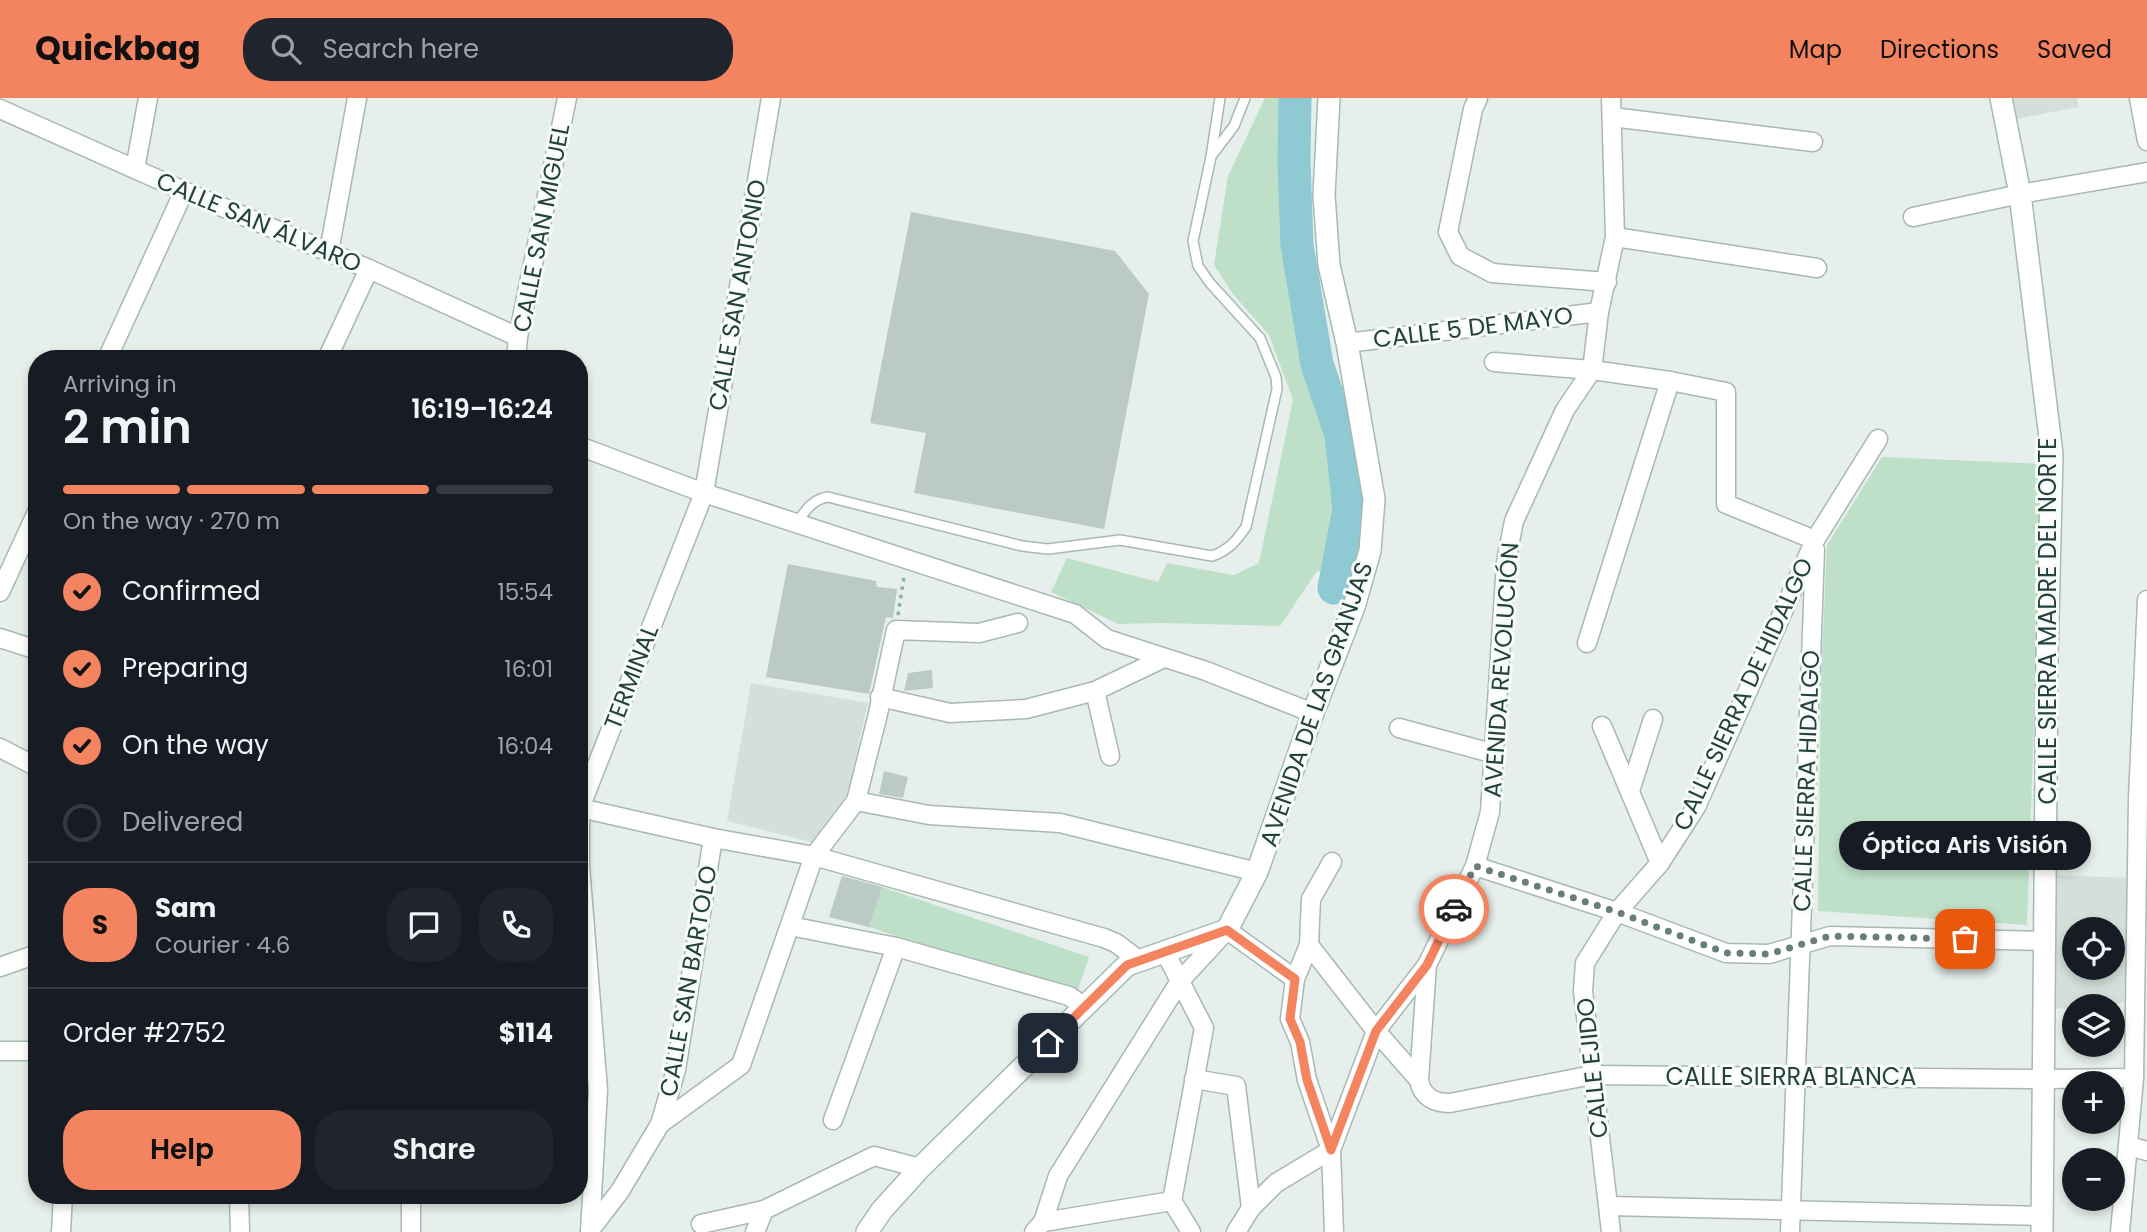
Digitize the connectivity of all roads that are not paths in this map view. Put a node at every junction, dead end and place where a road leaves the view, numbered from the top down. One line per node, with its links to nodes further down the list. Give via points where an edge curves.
1 (148, 98): 17 (street)
2 (358, 98): 23 (street)
3 (567, 98): 28 (street, CALLE SAN MIGUEL)
4 (771, 98): 38 (street, CALLE SAN ANTONIO)
5 (1220, 98): 16 (lane)
6 (1245, 98): 16 (lane, via 1234,126)
7 (1329, 98): 29 (street, AVENIDA DE LAS GRANJAS, via 1324,195 1329,265)
8 (1478, 98): 26 (street, via 1448,232 1460,256 1492,273)
9 (1611, 98): 13 (street, AVENIDA REVOLUCIÓN)
10 (2001, 98): 20 (street, CALLE SIERRA MADRE DEL NORTE)
11 (2139, 98): 14 (street)
12 (0, 109): 17 (street, CALLE SAN ÁLVARO)
13 (1612, 117): 15 (street); 22 (street, AVENIDA REVOLUCIÓN)
14 (2147, 141)
15 (1813, 142)
16 (1211, 157): 39 (lane, via 1193,241 1198,266 1260,338 1278,388 1246,527 1235,543 1212,556 1120,540 1048,549 828,497 810,505)
17 (135, 169): 19 (street, CALLE SAN ÁLVARO)
18 (2147, 172): 20 (street)
19 (184, 191): 23 (street, CALLE SAN ÁLVARO); 30 (street)
20 (2020, 194): 21 (street); 72 (street, CALLE SIERRA MADRE DEL NORTE, via 2052,454)
21 (1913, 217)
22 (1615, 237): 24 (street); 26 (street, AVENIDA REVOLUCIÓN)
23 (329, 252): 25 (street, CALLE SAN ÁLVARO)
24 (1817, 268)
25 (369, 269): 28 (street, CALLE SAN ÁLVARO); 31 (street)
26 (1607, 282): 27 (street, AVENIDA REVOLUCIÓN)
27 (1599, 312): 29 (street, CALLE 5 DE MAYO); 34 (street, AVENIDA REVOLUCIÓN)
28 (518, 337): 32 (street, CALLE SAN MIGUEL)
29 (1347, 343): 51 (street, AVENIDA DE LAS GRANJAS, via 1374,499 1370,551 1354,607)
30 (111, 350)
31 (331, 350)
32 (517, 350)
33 (1494, 362): 34 (street)
34 (1592, 370): 35 (street); 56 (street, AVENIDA REVOLUCIÓN, via 1565,410 1514,521 1506,562)
35 (1670, 381): 41 (street, via 1726,392 1726,504); 46 (street)
36 (1878, 439): 41 (street, CALLE SIERRA DE HIDALGO)
37 (588, 449): 38 (street)
38 (704, 493): 39 (street); 59 (street, TERMINAL)
39 (797, 522): 48 (street, via 1075,614 1107,639)
40 (28, 531): 42 (street)
41 (1815, 540): 66 (street, CALLE SIERRA DE HIDALGO, via 1696,807); 74 (street, CALLE SIERRA HIDALGO)
42 (0, 592)
43 (2147, 600): 90 (street, via 2138,798)
44 (1018, 623): 50 (street, via 979,633 896,631)
45 (0, 638): 47 (street)
46 (1587, 643)
47 (28, 647)
48 (1164, 658): 49 (street); 51 (street)
49 (1095, 691): 50 (street, via 1026,709 950,713); 57 (street)
50 (880, 697): 61 (street)
51 (1312, 713): 68 (street, AVENIDA DE LAS GRANJAS)
52 (1653, 719): 60 (street)
53 (1602, 726): 60 (street)
54 (1399, 728): 56 (street)
55 (0, 748): 58 (street)
56 (1495, 754): 67 (street, AVENIDA REVOLUCIÓN, via 1490,812)
57 (1110, 756)
58 (28, 762)
59 (588, 788)
60 (1630, 791): 66 (street)
61 (856, 801): 64 (street); 68 (street, via 929,815 1060,822)
62 (588, 810): 63 (street)
63 (713, 838): 64 (street); 95 (street, CALLE SAN BARTOLO, via 676,1070)
64 (814, 856): 70 (street); 78 (street, via 1104,938)
65 (1332, 862): 73 (street, via 1311,899)
66 (1660, 863): 69 (street, CALLE SIERRA DE HIDALGO)
67 (1475, 866): 69 (street); 79 (street, AVENIDA REVOLUCIÓN)
68 (1257, 872): 71 (street, AVENIDA DE LAS GRANJAS)
69 (1617, 912): 74 (street, via 1726,953 1769,954); 88 (street, CALLE EJIDO, via 1586,963 1583,991)
70 (790, 926): 75 (street); 95 (street, via 741,1065)
71 (1227, 930): 76 (street); 82 (street); 83 (street, AVENIDA DE LAS GRANJAS)
72 (2046, 941): 74 (street, via 1830,936); 92 (street, CALLE SIERRA MADRE DEL NORTE)
73 (1309, 945): 82 (street); 85 (street)
74 (1800, 946): 89 (street, CALLE SIERRA HIDALGO)
75 (896, 947): 84 (street, via 1069,996); 94 (street)
76 (1166, 952): 78 (street); 83 (street)
77 (28, 957): 81 (street)
78 (1140, 961): 84 (street, via 1127,965)
79 (1427, 965): 85 (street); 93 (street, AVENIDA REVOLUCIÓN)
80 (588, 966): 111 (street, TERMINAL, via 598,1090)
81 (0, 967)
82 (1295, 979): 97 (street, via 1290,1019)
83 (1180, 981): 91 (street, via 1204,1028); 110 (street, AVENIDA DE LAS GRANJAS, via 1058,1176)
84 (1085, 1007): 99 (street)
85 (1376, 1031): 93 (street); 97 (street)
86 (0, 1051): 87 (street)
87 (28, 1051)
88 (1592, 1075): 89 (street, CALLE SIERRA BLANCA); 93 (street, CALLE SIERRA BLANCA, via 1450,1103 1433,1101 1420,1089); 104 (street, CALLE EJIDO)
89 (1795, 1076): 92 (street, CALLE SIERRA BLANCA); 106 (street, CALLE SIERRA HIDALGO)
90 (2134, 1078): 92 (street, CALLE SIERRA BLANCA); 96 (street)
91 (1194, 1079): 100 (street); 105 (street, via 1236,1086)
92 (2043, 1079): 109 (street, CALLE SIERRA MADRE DEL NORTE)
93 (1419, 1080)
94 (833, 1120)
95 (660, 1124): 111 (street)
96 (2129, 1146): 98 (street); 122 (street)
97 (1331, 1150): 105 (street, via 1276,1183); 119 (street)
98 (2147, 1152)
99 (920, 1168): 107 (street, via 874,1156); 116 (street)
100 (1172, 1201): 110 (street); 117 (street)
101 (63, 1204): 112 (street)
102 (239, 1204): 113 (street)
103 (411, 1204): 114 (street)
104 (1609, 1206): 106 (street); 120 (street, CALLE EJIDO)
105 (1251, 1208): 118 (street)
106 (1790, 1209): 109 (street); 121 (street, CALLE SIERRA HIDALGO)
107 (764, 1210): 108 (street); 115 (street)
108 (701, 1224)
109 (2043, 1224)
110 (1041, 1229)
111 (590, 1231)
112 (61, 1232)
113 (240, 1232)
114 (411, 1232)
115 (755, 1232)
116 (867, 1232)
117 (1191, 1232)
118 (1236, 1232)
119 (1334, 1232)
120 (1611, 1232)
121 (1790, 1232)
122 (2120, 1232)

